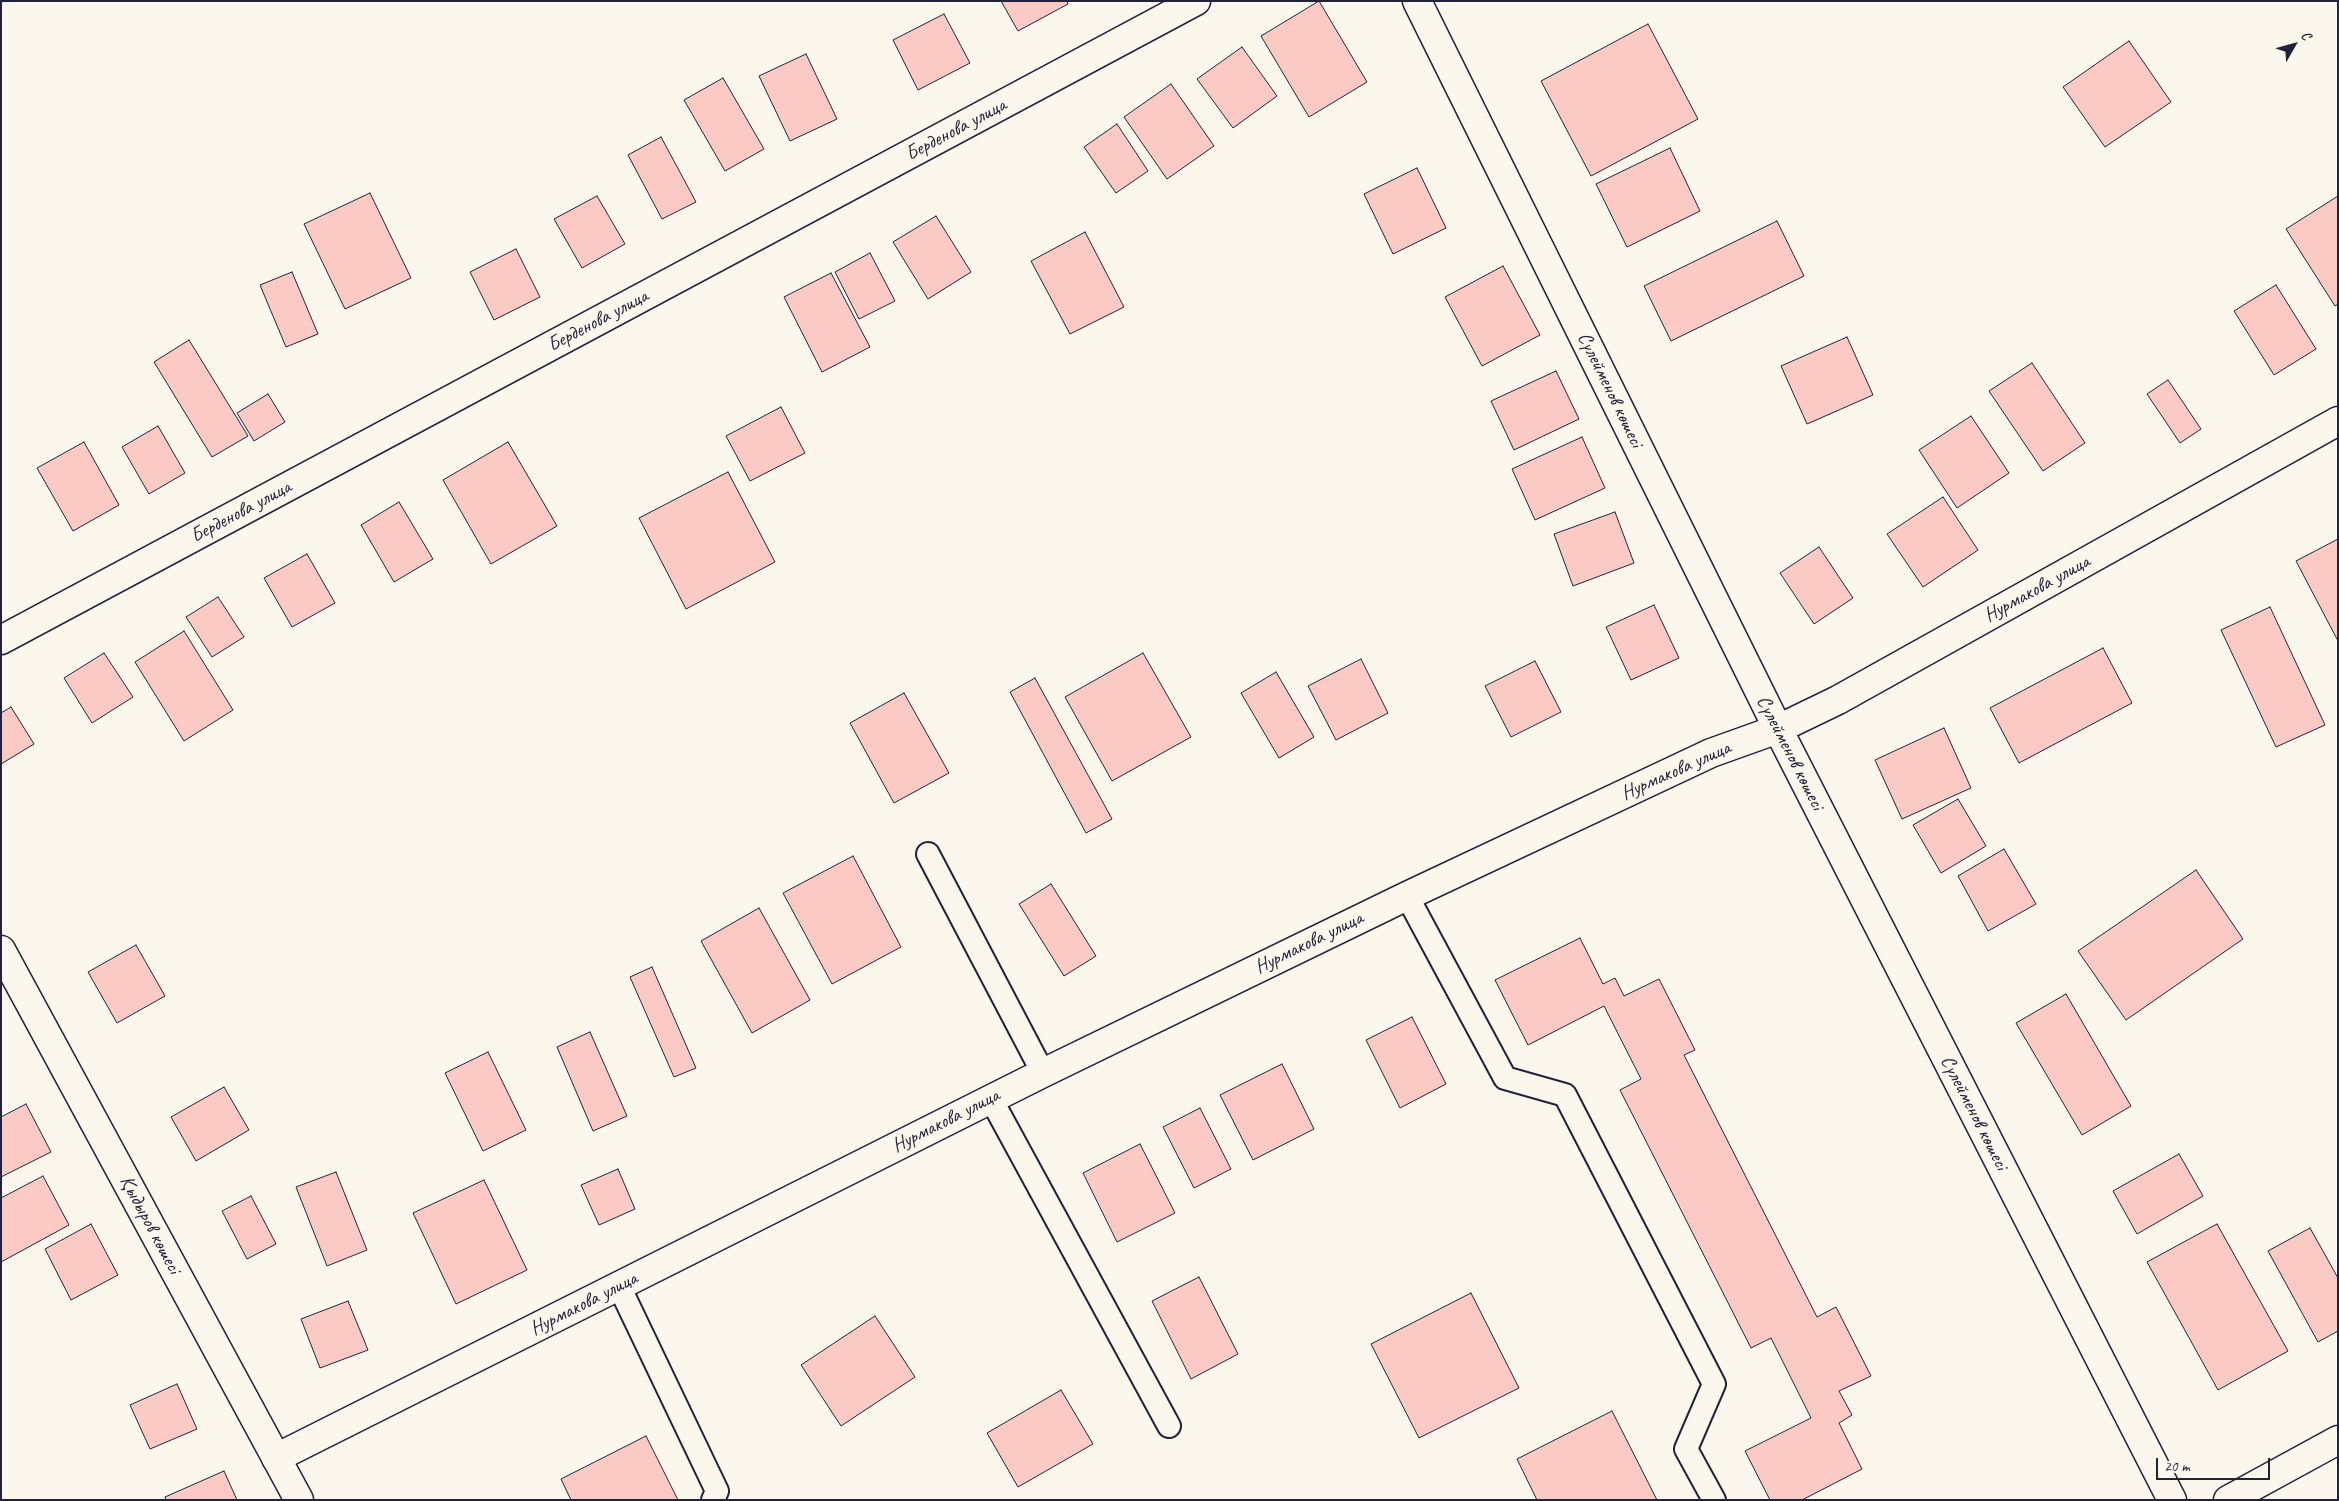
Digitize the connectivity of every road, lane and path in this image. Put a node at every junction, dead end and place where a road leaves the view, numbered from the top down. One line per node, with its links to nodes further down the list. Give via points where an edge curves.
1 (1196, 1): 4 (street, Берденова улица)
2 (1417, 1): 5 (street, Сүлейменов көшесі)
3 (2338, 421): 5 (street, Нурмакова улица, via 1838,700)
4 (1, 640)
5 (1778, 729): 7 (street, Нурмакова улица, via 1711,753); 18 (street, Сүлейменов көшесі)
6 (928, 854): 9 (lane)
7 (1407, 896): 9 (street, Нурмакова улица); 17 (lane, via 1506,1078 1565,1095 1714,1384 1686,1449)
8 (1, 950): 14 (street, Қыдыров көшесі)
9 (1043, 1073): 10 (street, Нурмакова улица)
10 (991, 1099): 11 (street, Нурмакова улица); 12 (lane)
11 (619, 1286): 14 (street, Нурмакова улица); 16 (lane, via 717,1491)
12 (1169, 1426)
13 (2338, 1440): 19 (street)
14 (276, 1458): 15 (street, Қыдыров көшесі)
15 (299, 1500)
16 (713, 1500)
17 (1714, 1500)
18 (2172, 1500)
19 (2228, 1500)

